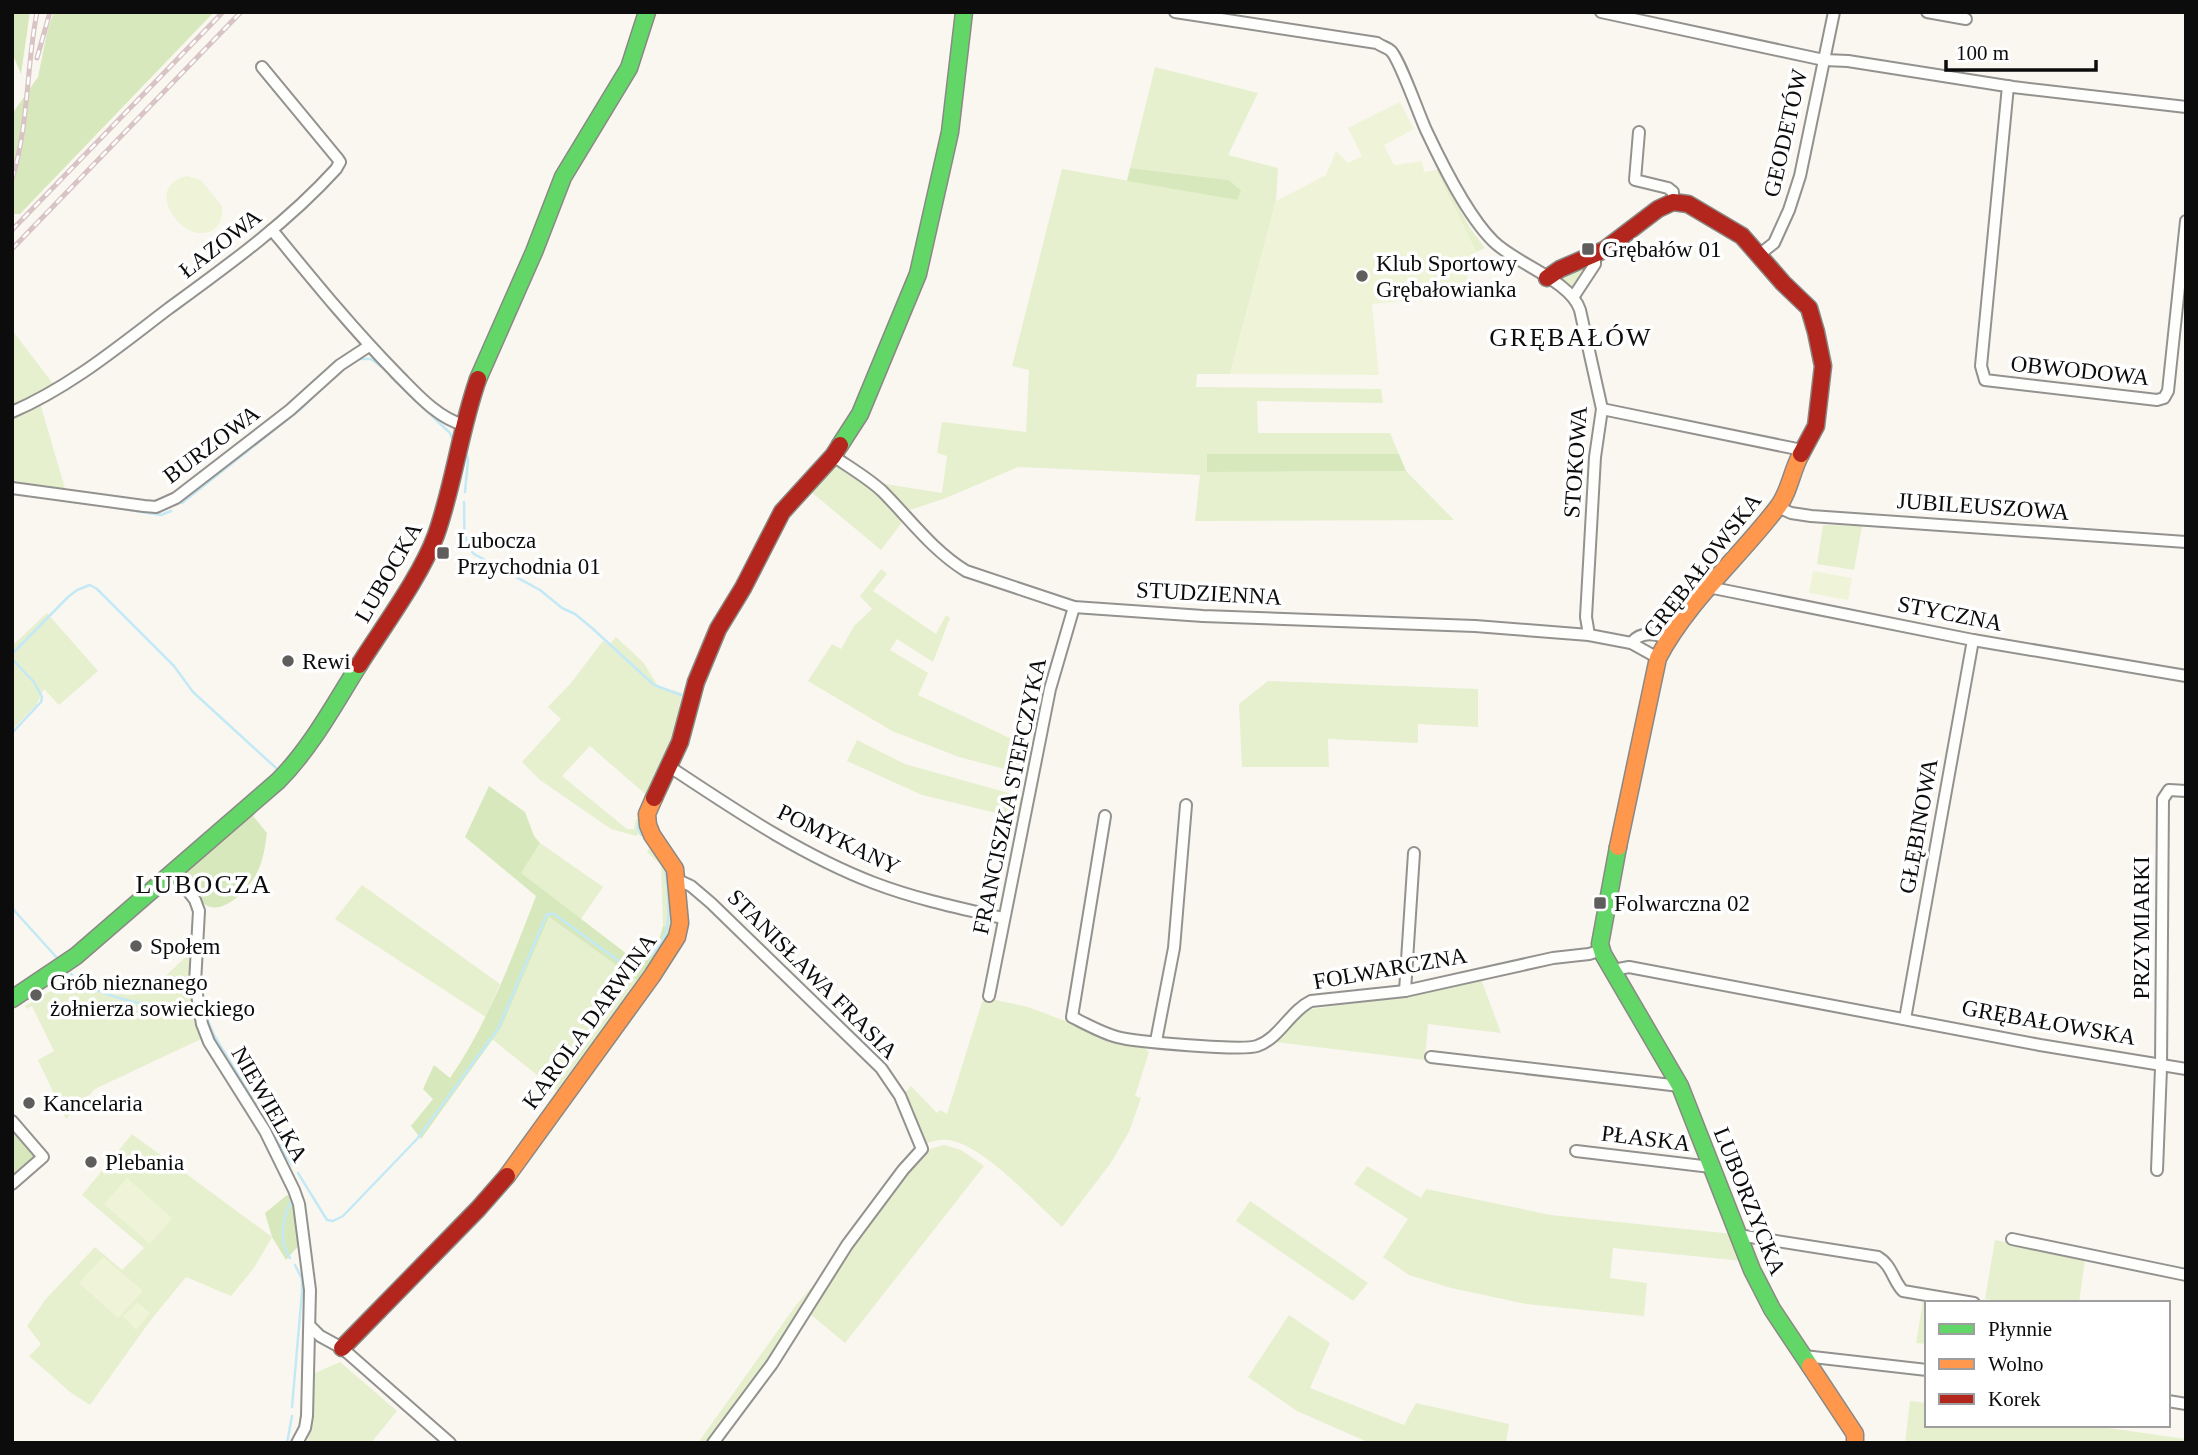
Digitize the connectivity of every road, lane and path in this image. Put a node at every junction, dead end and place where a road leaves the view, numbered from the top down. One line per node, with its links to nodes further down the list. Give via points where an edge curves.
1 (647, 12): 23 (street, LUBOCKA, via 629,68 564,177 477,381)
2 (964, 12): 25 (street, KAROLA DARWINA, via 950,132 918,274 859,414)
3 (1175, 12): 18 (street, via 1377,43 1392,52 1427,132 1479,225 1495,243)
4 (1601, 12): 8 (street)
5 (1834, 12): 8 (street, GEODETÓW)
6 (1927, 12): 7 (street)
7 (1966, 19)
8 (1824, 60): 10 (street); 17 (street, GEODETÓW, via 1789,210 1774,243)
9 (262, 67): 15 (street, ŁAZOWA, via 340,162)
10 (2008, 86): 11 (street); 14 (street, OBWODOWA, via 1982,366 1985,380 2164,398)
11 (2186, 107)
12 (1639, 132): 13 (street, via 1635,180 1668,188)
13 (1673, 202): 16 (street); 17 (street, GRĘBAŁOWSKA, via 1705,213 1742,236)
14 (2186, 221)
15 (272, 230): 20 (street); 22 (street, ŁAZOWA, via 91,367)
16 (1595, 254): 18 (street); 19 (street, via 1595,264)
17 (1760, 254): 24 (street, GRĘBAŁOWSKA, via 1809,308 1816,332 1822,388 1815,426)
18 (1547, 278): 19 (street)
19 (1574, 296): 21 (street, STOKOWA)
20 (369, 346): 23 (street, via 438,412); 26 (street, BURZOWA, via 164,505)
21 (1602, 409): 24 (street); 31 (street, STOKOWA, via 1594,471 1586,617)
22 (12, 412)
23 (464, 425): 42 (street, LUBOCKA, via 447,503 431,546 309,744 278,781)
24 (1802, 450): 27 (street, GRĘBAŁOWSKA)
25 (833, 456): 30 (street, STUDZIENNA, via 874,484 923,537 959,566); 37 (street, KAROLA DARWINA, via 782,512 718,629)
26 (12, 488)
27 (1779, 507): 28 (street, JUBILEUSZOWA, via 1811,516); 29 (street, GRĘBAŁOWSKA)
28 (2186, 542)
29 (1708, 587): 32 (street, GRĘBAŁOWSKA); 33 (street, STYCZNA)
30 (1074, 607): 31 (street, STUDZIENNA); 44 (street, FRANCISZKA STEFCZYKA, via 1050,689)
31 (1589, 635): 34 (street, STUDZIENNA)
32 (1668, 639): 34 (street, STUDZIENNA, via 1650,634); 35 (street, GRĘBAŁOWSKA)
33 (1973, 640): 36 (street, STYCZNA); 50 (street, GŁĘBINOWA)
34 (1631, 643): 35 (street, STUDZIENNA)
35 (1658, 658): 45 (street, GRĘBAŁOWSKA, via 1609,887)
36 (2186, 676)
37 (670, 766): 43 (street, KAROLA DARWINA, via 648,814 648,825); 44 (street, POMYKANY, via 755,822 845,871 911,896)
38 (2186, 791): 53 (street, PRZYMIARKI, via 2169,790 2163,799)
39 (1186, 805): 51 (street, via 1174,948)
40 (1105, 816): 51 (street, FOLWARCZNA, via 1072,1017 1113,1036)
41 (1414, 853): 47 (street)
42 (172, 871): 49 (street, LUBOCKA, via 75,959); 65 (street, NIEWIELKA, via 199,911 195,983 209,1042 265,1131 294,1190 305,1242)
43 (678, 880): 66 (street, KAROLA DARWINA, via 677,937 653,976 509,1173); 71 (street, STANISŁAWA FRASIA, via 711,903 881,1068 901,1096 922,1149 847,1245 772,1364)
44 (1003, 918): 48 (street, FRANCISZKA STEFCZYKA)
45 (1602, 950): 46 (street); 47 (street, FOLWARCZNA)
46 (1613, 970): 50 (street, GRĘBAŁOWSKA, via 1629,967); 55 (street, LUBORZYCKA)
47 (1405, 991): 51 (street, FOLWARCZNA, via 1311,1001 1268,1040 1253,1047)
48 (989, 996)
49 (12, 999)
50 (1905, 1019): 53 (street, GRĘBAŁOWSKA)
51 (1156, 1041)
52 (1431, 1057): 55 (street)
53 (2161, 1065): 54 (street, GRĘBAŁOWSKA); 59 (street, PRZYMIARKI)
54 (2186, 1069)
55 (1680, 1086): 58 (street, LUBORZYCKA)
56 (12, 1121): 60 (street, via 43,1157)
57 (1576, 1151): 58 (street, PŁASKA)
58 (1711, 1167): 61 (street, LUBORZYCKA)
59 (2157, 1170)
60 (12, 1184)
61 (1738, 1235): 64 (street, via 1873,1256 1886,1263 1906,1292); 67 (street, LUBORZYCKA, via 1772,1309)
62 (2012, 1239): 63 (street)
63 (2186, 1275)
64 (1961, 1301)
65 (311, 1327): 66 (street); 69 (street, via 307,1416)
66 (342, 1348): 70 (street)
67 (1804, 1356): 68 (street); 72 (street, LUBORZYCKA, via 1855,1434)
68 (1925, 1370)
69 (297, 1443)
70 (450, 1443)
71 (713, 1443)
72 (1855, 1443)

